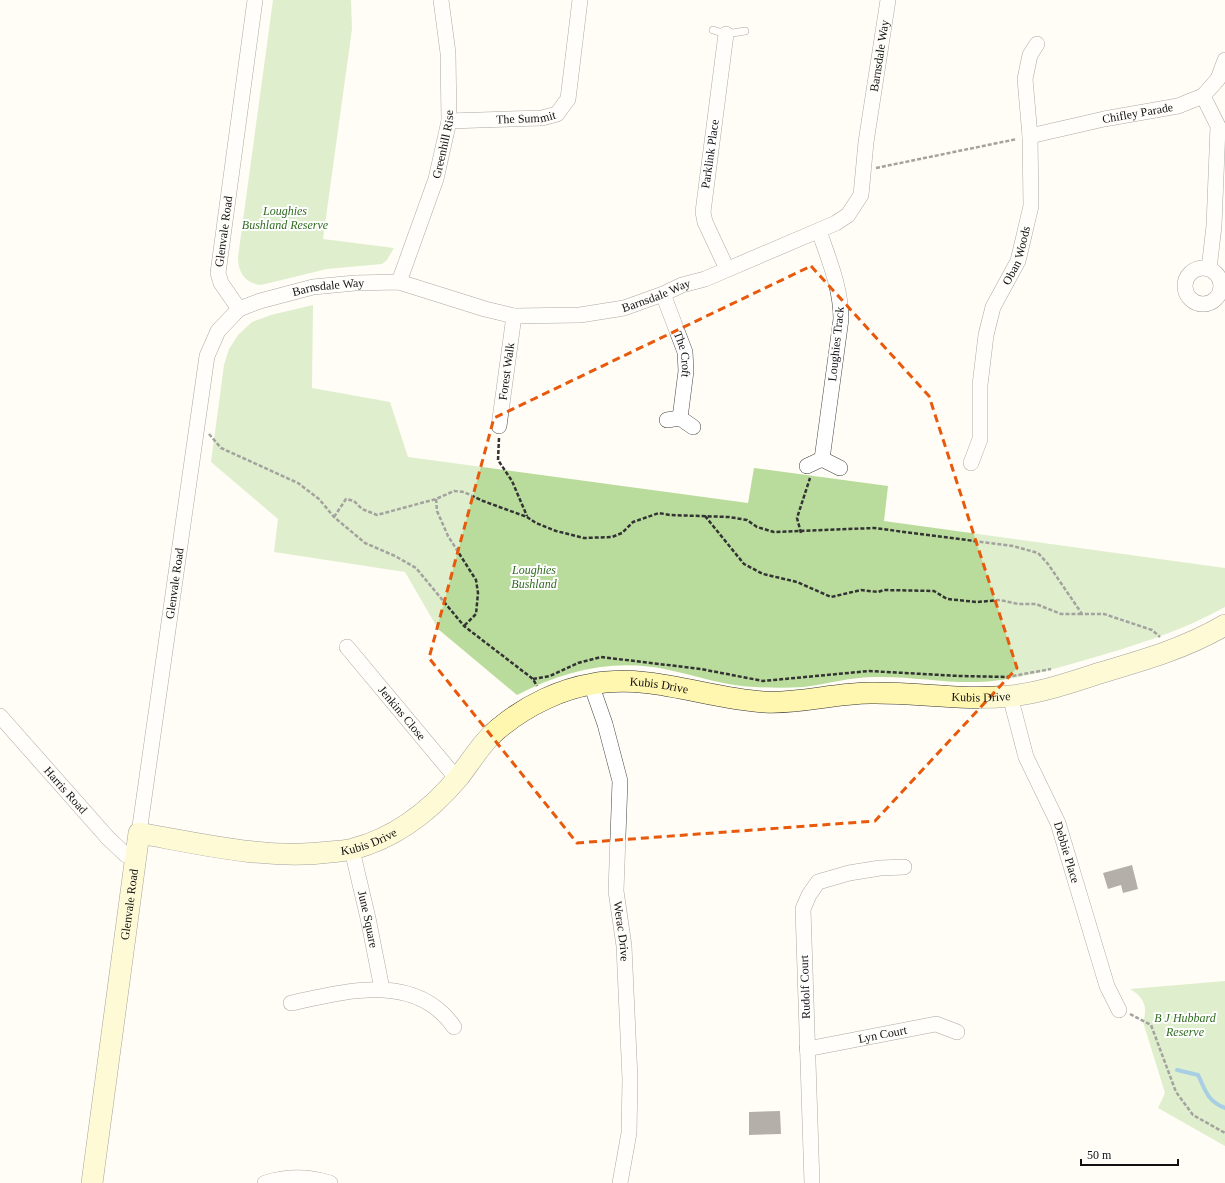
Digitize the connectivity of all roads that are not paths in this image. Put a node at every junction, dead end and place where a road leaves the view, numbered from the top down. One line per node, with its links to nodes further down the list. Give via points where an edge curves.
1 (255, 0): 17 (street, Glenvale Road, via 218,273 221,283)
2 (441, 0): 10 (street, Greenhill Rise, via 448,53)
3 (580, 0): 10 (street, The Summit, via 568,98 557,114 542,118)
4 (888, 0): 12 (street, Barnsdale Way, via 861,195 848,215)
5 (745, 31): 6 (lane, Parklink Place)
6 (720, 32): 13 (street, Parklink Place, via 703,212 705,222)
7 (1037, 44): 11 (street, Oban Woods, via 1030,55 1025,80)
8 (1225, 60): 9 (street, Chifley Parade, via 1218,79)
9 (1203, 96): 11 (street, Chifley Parade, via 1178,106); 14 (street, via 1218,126 1214,226)
10 (449, 121): 15 (street, Greenhill Rise, via 436,179)
11 (1030, 136): 22 (street, Oban Woods, via 1031,206 1018,261 993,306 986,335 980,385 980,439)
12 (819, 231): 13 (street, Barnsdale Way); 21 (street, Loughies Track, via 841,304)
13 (727, 269): 16 (street, Barnsdale Way)
14 (1208, 269)
15 (399, 282): 17 (street, Barnsdale Way, via 313,287 260,300); 18 (street, Barnsdale Way)
16 (663, 294): 18 (street, Barnsdale Way, via 624,308 580,315); 19 (street, The Croft, via 685,352 686,371 674,419)
17 (239, 309): 31 (street, Glenvale Road, via 218,331 207,356)
18 (514, 316): 20 (street, Forest Walk)
19 (693, 427)
20 (499, 430)
21 (822, 459): 23 (street); 24 (street)
22 (971, 463)
23 (807, 466)
24 (840, 468)
25 (1225, 625): 28 (street, Kubis Drive, via 1170,652 1047,689)
26 (347, 647): 30 (street, Jenkins Close)
27 (591, 684): 28 (street, Kubis Drive, via 625,680 660,683 732,700 770,703 867,692 965,698); 30 (street, Kubis Drive, via 545,699 501,725); 44 (street, Werac Drive, via 620,781 616,891 624,946 630,1079 629,1133)
28 (1009, 686): 37 (street, Debbie Place, via 1026,757 1058,823 1108,986)
29 (0, 716): 33 (street, Harris Road, via 108,838 126,855)
30 (457, 779): 32 (street, Kubis Drive, via 429,809 400,830)
31 (139, 834): 32 (street, Kubis Drive, via 275,854 306,855); 33 (street, Glenvale Road)
32 (352, 850): 35 (street, June Square)
33 (136, 856): 41 (street, Glenvale Road)
34 (904, 867): 40 (street, Rudolf Court, via 857,872 818,882 809,895 803,909)
35 (382, 989): 36 (street, via 341,992); 38 (street, via 420,998 444,1013)
36 (290, 1003)
37 (1119, 1010)
38 (454, 1027)
39 (957, 1032): 40 (street, Lyn Court, via 936,1024)
40 (807, 1048): 45 (street, Rudolf Court)
41 (92, 1183)
42 (266, 1183): 43 (street, via 296,1177)
43 (330, 1183)
44 (620, 1183)
45 (812, 1183)

